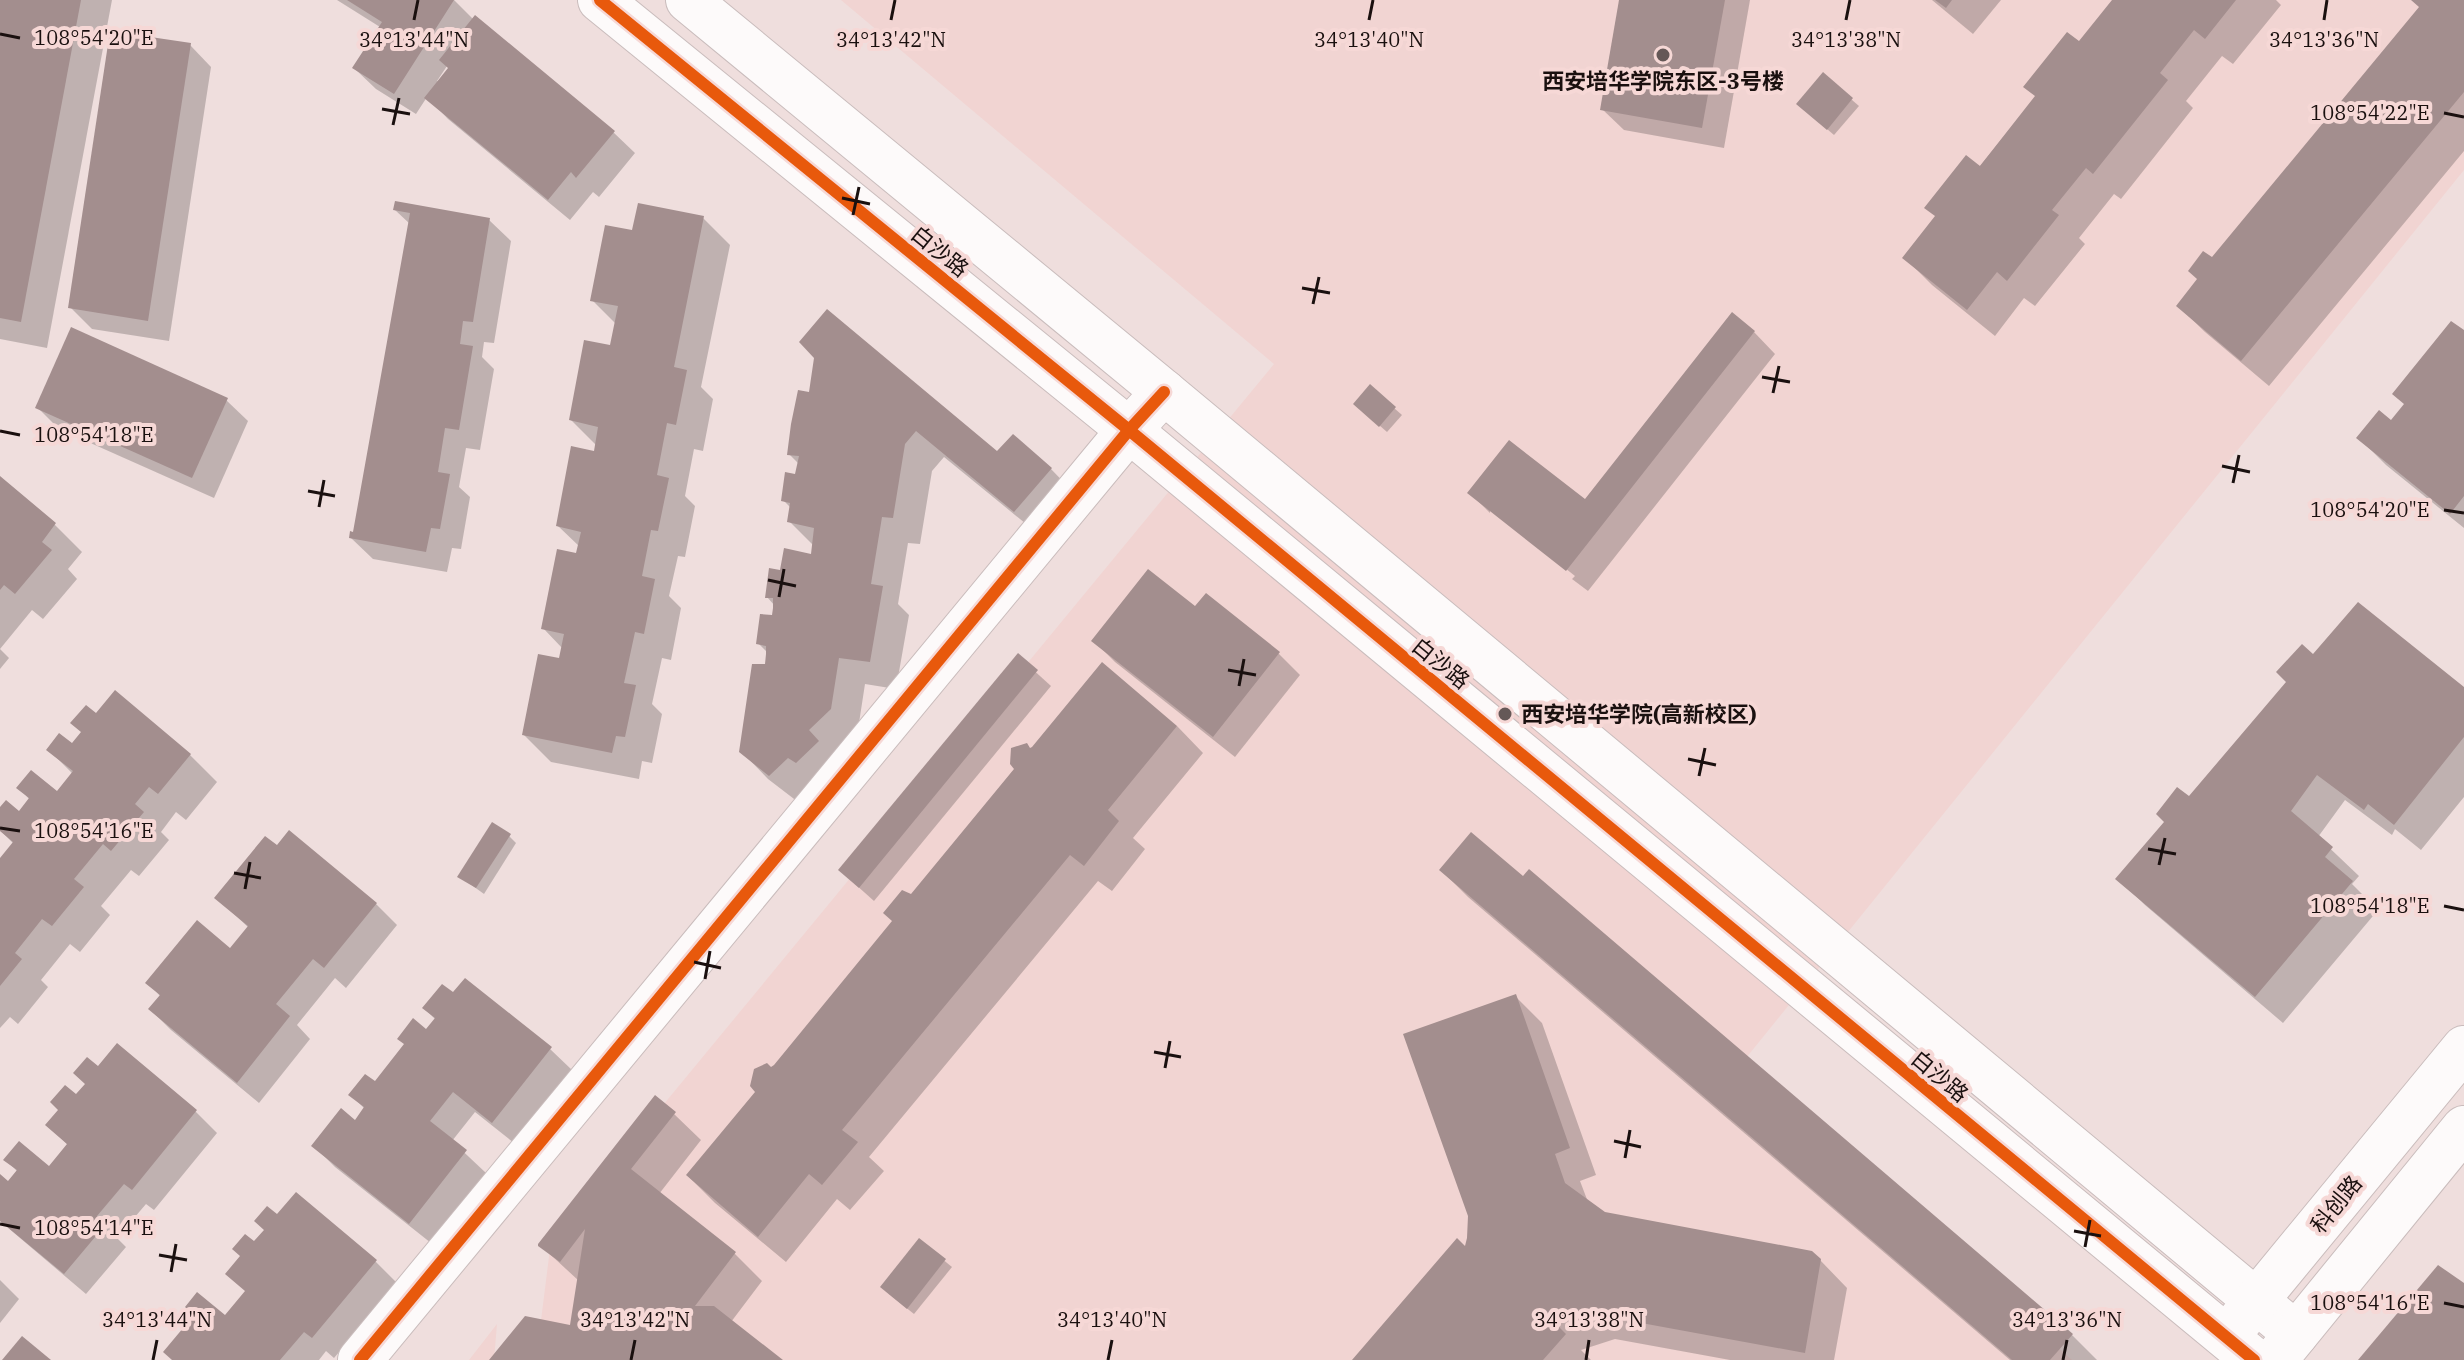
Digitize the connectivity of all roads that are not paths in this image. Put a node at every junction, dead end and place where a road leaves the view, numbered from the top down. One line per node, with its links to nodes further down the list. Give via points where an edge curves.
1 (600, 0): 4 (street, 白沙路)
2 (688, 0): 3 (street, 白沙路)
3 (1164, 392): 4 (street); 7 (street, 白沙路)
4 (1129, 430): 9 (street, 白沙路); 10 (street)
5 (2464, 1048): 7 (street, 科创路)
6 (2464, 1128): 8 (street)
7 (2256, 1301): 8 (street, 白沙路); 9 (street, 科创路)
8 (2285, 1347)
9 (2229, 1353)
10 (360, 1360)

